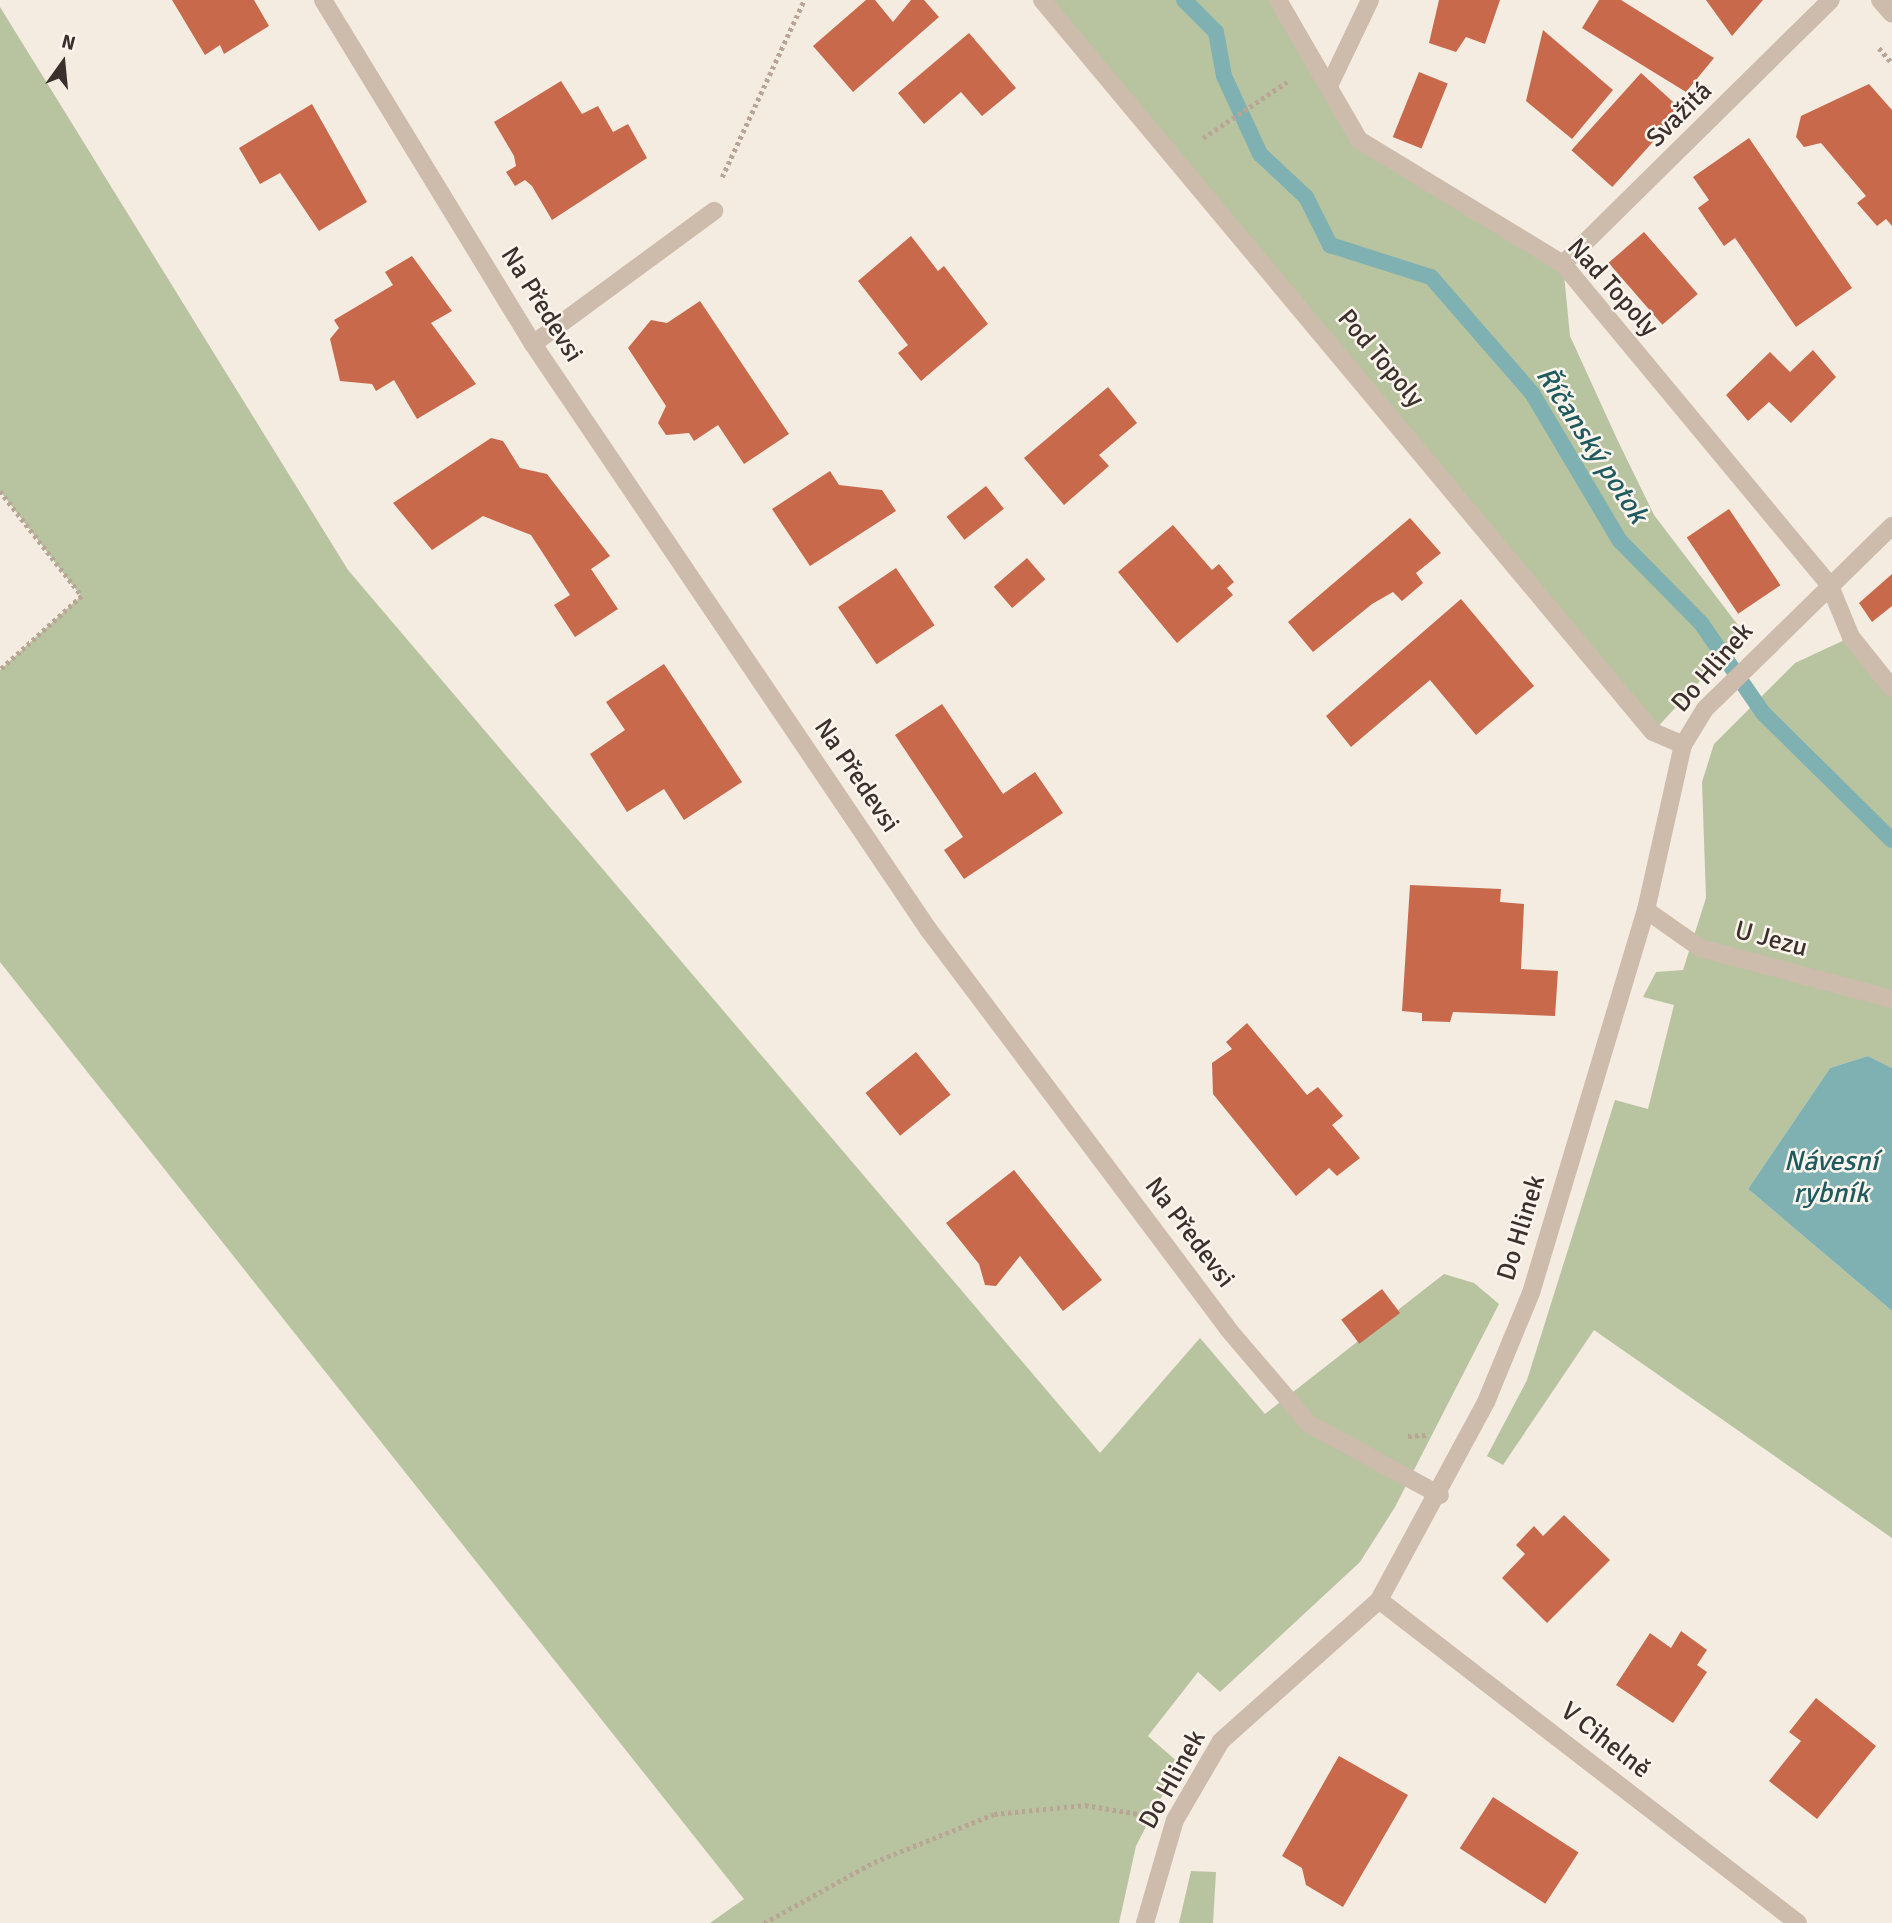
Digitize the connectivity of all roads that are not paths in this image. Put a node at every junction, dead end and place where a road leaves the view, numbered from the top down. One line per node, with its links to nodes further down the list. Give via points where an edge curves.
1 (323, 0): 11 (street, Na Předevsi)
2 (1042, 0): 15 (street, Pod Topoly, via 1653,732)
3 (1278, 0): 8 (street, Nad Topoly)
4 (1370, 0): 8 (street)
5 (1831, 0): 10 (street, Svažitá)
6 (1880, 0): 7 (street)
7 (1892, 14)
8 (1329, 86): 10 (street, Nad Topoly, via 1359,140)
9 (714, 211): 11 (street)
10 (1563, 264): 13 (street, Nad Topoly)
11 (533, 344): 18 (street, Na Předevsi, via 928,929 1228,1329 1309,1424)
12 (1892, 526): 13 (street, Do Hlinek)
13 (1830, 586): 14 (street, Nad Topoly, via 1851,637); 15 (street, Do Hlinek, via 1705,709)
14 (1892, 688)
15 (1682, 745): 16 (street, Do Hlinek)
16 (1646, 910): 17 (street, U Jezu, via 1700,948); 18 (street, Do Hlinek, via 1531,1293)
17 (1892, 999)
18 (1440, 1495): 19 (street, Do Hlinek)
19 (1379, 1600): 20 (street, Do Hlinek, via 1222,1741 1175,1819); 21 (street, V Cihelně)
20 (1145, 1923)
21 (1798, 1923)

